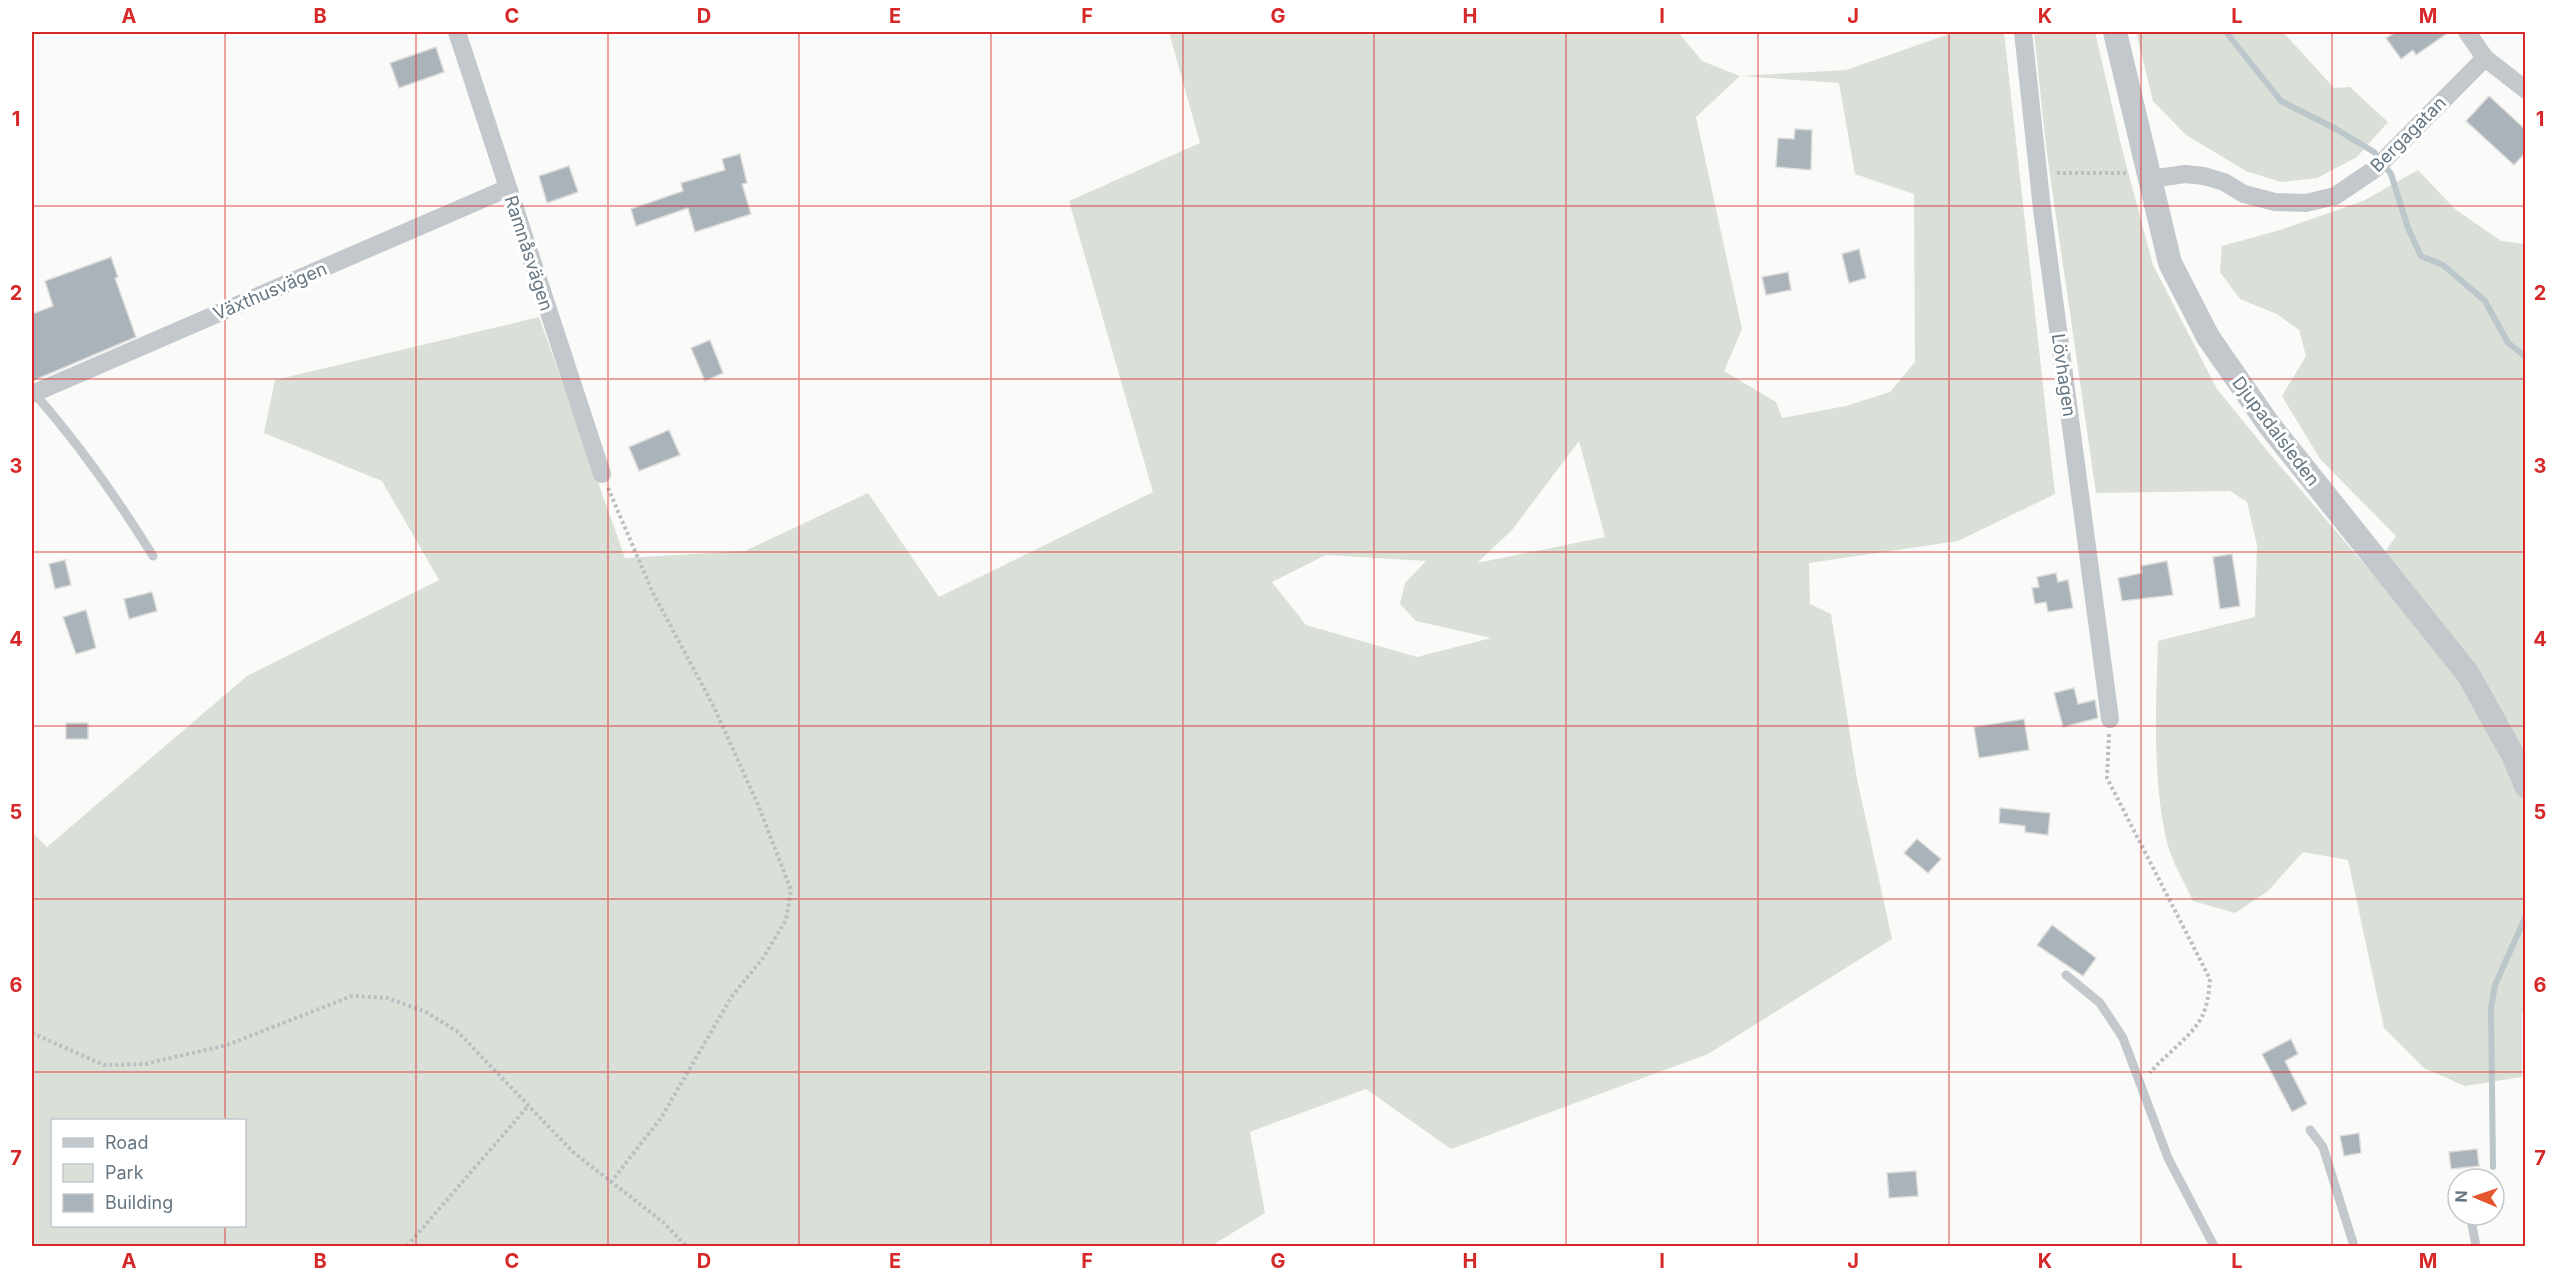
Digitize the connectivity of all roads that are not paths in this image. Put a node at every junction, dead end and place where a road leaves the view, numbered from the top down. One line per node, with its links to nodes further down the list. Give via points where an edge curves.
1 (457, 32): 8 (street, Ramnåsvägen)
2 (2023, 32): 12 (street, Lövhagen)
3 (2115, 32): 7 (street, Djupadalsleden)
4 (2466, 32): 5 (street)
5 (2485, 58): 6 (street); 7 (street, Bergagatan, via 2375,168 2335,196 2306,203 2275,202 2244,194 2204,176 2185,174)
6 (2526, 90)
7 (2150, 179): 13 (street, Djupadalsleden, via 2170,263 2208,337 2269,425 2468,674)
8 (508, 188): 9 (street, Växthusvägen); 10 (street, Ramnåsvägen)
9 (33, 393): 11 (lane, via 116,497)
10 (602, 474)
11 (153, 556)
12 (2110, 719)
13 (2526, 786)
14 (2066, 975): 17 (lane, via 2100,1003 2123,1038 2168,1158)
15 (2310, 1130): 18 (lane, via 2323,1147)
16 (2472, 1227): 19 (lane)
17 (2214, 1246)
18 (2354, 1246)
19 (2476, 1246)

